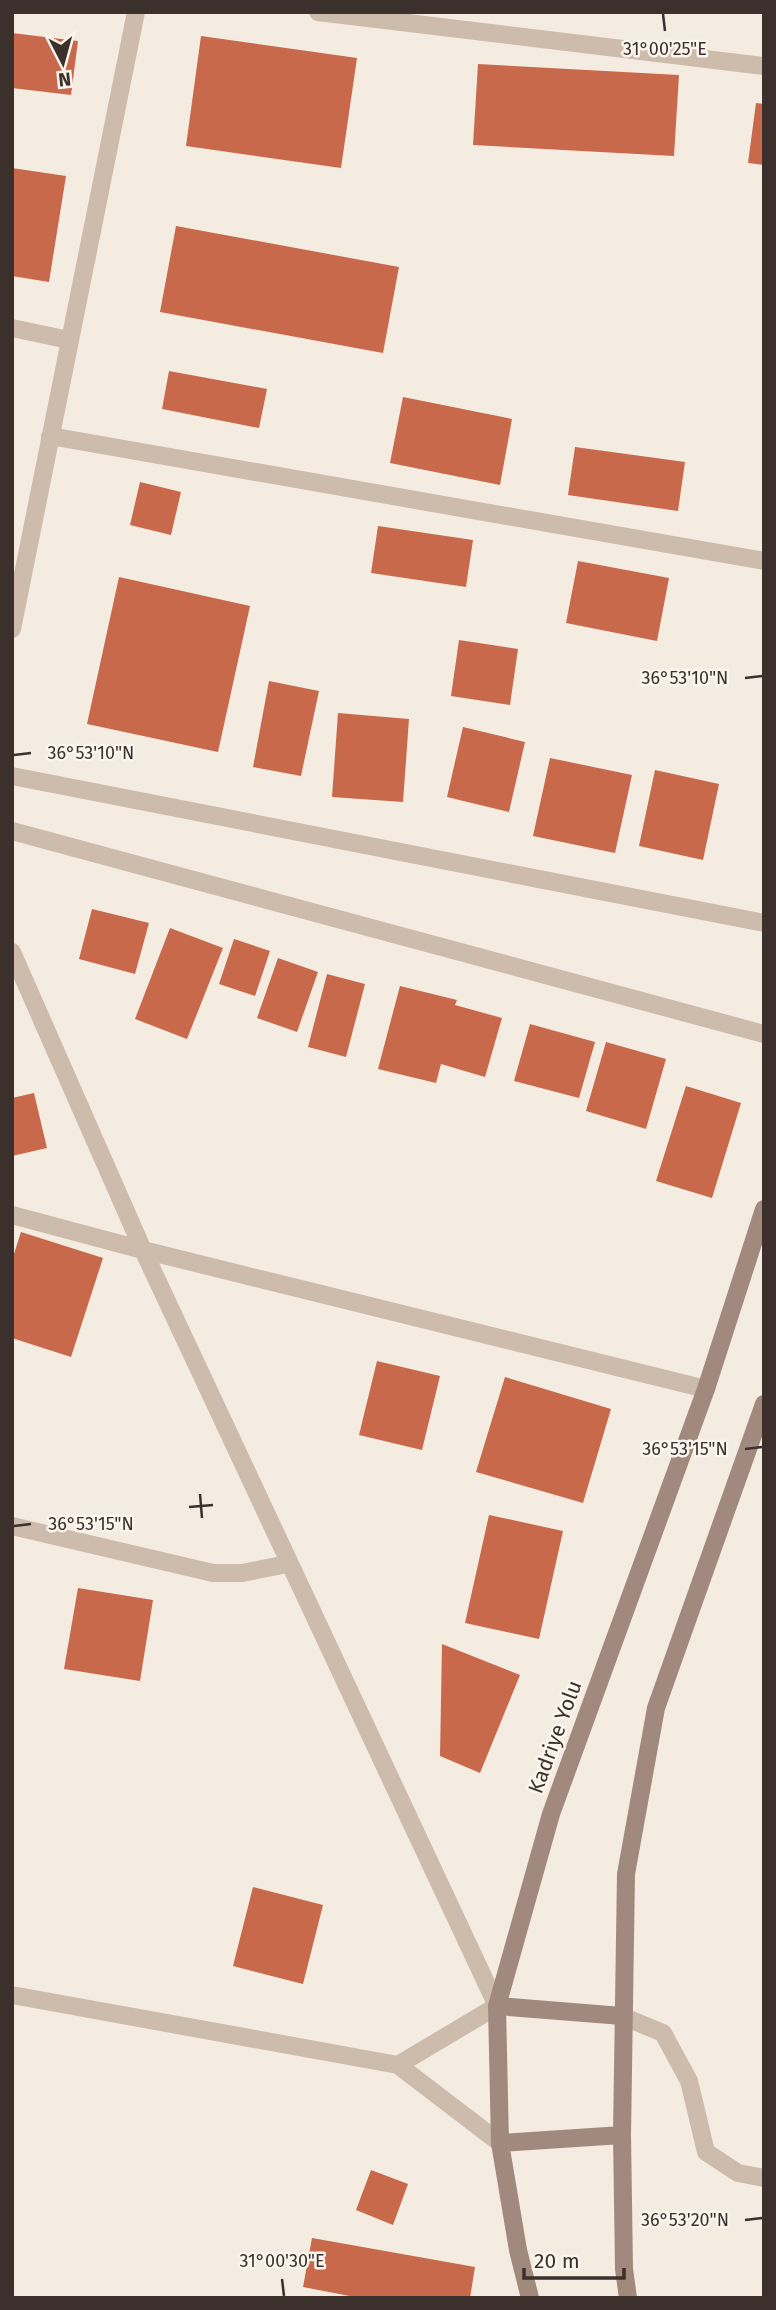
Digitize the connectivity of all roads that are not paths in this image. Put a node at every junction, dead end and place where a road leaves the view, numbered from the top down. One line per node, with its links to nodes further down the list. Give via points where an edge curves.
1 (136, 12): 5 (street)
2 (318, 12): 3 (street)
3 (764, 66)
4 (12, 328): 5 (street)
5 (69, 340): 6 (street)
6 (50, 436): 7 (street); 8 (street)
7 (764, 561)
8 (12, 629)
9 (12, 776): 11 (street)
10 (12, 831): 13 (street)
11 (764, 923)
12 (12, 952): 16 (street)
13 (764, 1034)
14 (764, 1209): 17 (main road, Kadriye Yolu)
15 (12, 1215): 16 (street)
16 (142, 1250): 17 (street); 20 (street)
17 (706, 1389): 22 (main road, Kadriye Yolu, via 551,1814)
18 (764, 1404): 23 (main road, via 656,1707 626,1874)
19 (12, 1526): 20 (street, via 213,1573 242,1573)
20 (287, 1564): 22 (street)
21 (12, 1994): 24 (street)
22 (497, 2006): 23 (main road); 24 (street); 26 (main road, Kadriye Yolu)
23 (622, 2016): 25 (main road); 27 (street, via 663,2033 689,2081 706,2152 738,2173)
24 (397, 2065): 26 (street)
25 (622, 2135): 26 (main road); 29 (main road)
26 (500, 2143): 28 (main road, Kadriye Yolu)
27 (764, 2178)
28 (530, 2298)
29 (628, 2298)

